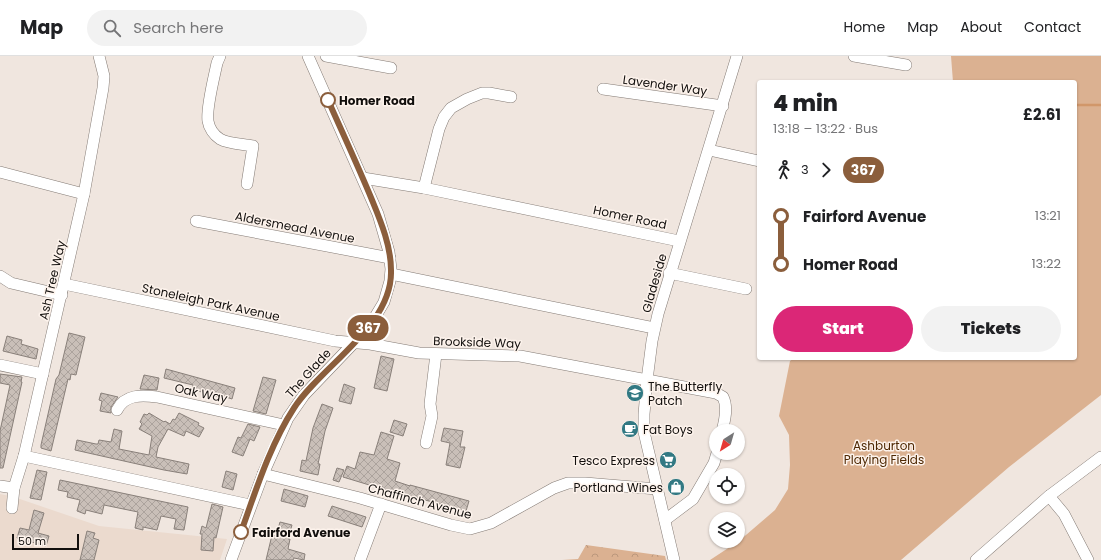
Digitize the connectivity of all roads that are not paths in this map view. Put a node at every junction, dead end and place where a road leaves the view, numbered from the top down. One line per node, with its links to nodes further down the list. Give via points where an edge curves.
1 (98, 56): 18 (street, Ash Tree Way, via 104,76 104,88)
2 (220, 56): 16 (street, via 208,112 209,124 212,132 219,138 253,146)
3 (308, 56): 15 (street, The Glade)
4 (326, 56): 8 (street)
5 (737, 56): 11 (street, Gladeside)
6 (854, 56): 7 (street)
7 (906, 65)
8 (391, 68)
9 (603, 89): 11 (street, Lavender Way)
10 (512, 97): 17 (street, via 482,93 451,108 439,129)
11 (723, 106): 12 (street, Gladeside)
12 (709, 150): 13 (street); 20 (street, Gladeside)
13 (757, 161)
14 (0, 172): 18 (street)
15 (363, 178): 17 (street, Homer Road); 21 (street, The Glade, via 382,226)
16 (247, 184)
17 (424, 188): 20 (street, Homer Road)
18 (84, 194): 25 (street, Ash Tree Way)
19 (196, 221): 21 (street, Aldersmead Avenue)
20 (679, 241): 22 (street, Gladeside)
21 (390, 258): 23 (street, The Glade)
22 (669, 273): 26 (street); 27 (street, Gladeside)
23 (391, 274): 27 (street, Gladeside); 28 (street, The Glade, via 388,291 378,313)
24 (0, 276): 25 (street, Stoneleigh Park Avenue, via 11,283)
25 (63, 289): 28 (street, Stoneleigh Park Avenue); 31 (street, Ash Tree Way)
26 (746, 289)
27 (654, 328): 32 (street)
28 (354, 343): 29 (street, Brookside Way, via 409,353); 35 (street, The Glade, via 304,395)
29 (436, 354): 32 (street, Brookside Way, via 520,356); 36 (street, via 430,404 432,416)
30 (0, 365): 31 (street)
31 (43, 374): 37 (street, Ash Tree Way)
32 (647, 380): 34 (street, Brookside Way, via 721,395 725,406); 43 (street, via 644,432)
33 (117, 410): 35 (street, Oak Way, via 123,402 138,395)
34 (724, 424)
35 (284, 425): 40 (street, The Glade)
36 (426, 443)
37 (24, 456): 42 (street, Ash Tree Way); 46 (street)
38 (1101, 457): 44 (street)
39 (715, 460): 48 (street, via 693,499)
40 (263, 474): 45 (street, Chaffinch Avenue); 46 (street, The Glade)
41 (0, 486): 42 (street)
42 (14, 488): 47 (street, Ash Tree Way)
43 (657, 489): 45 (street, Chaffinch Avenue, via 568,483 490,523 470,529); 48 (street)
44 (1049, 496): 52 (street); 53 (street, via 1064,514)
45 (381, 504): 50 (street)
46 (250, 505): 49 (street, The Glade)
47 (12, 508)
48 (665, 520): 51 (street)
49 (231, 560)
50 (360, 560)
51 (674, 560)
52 (976, 560)
53 (1088, 560)

